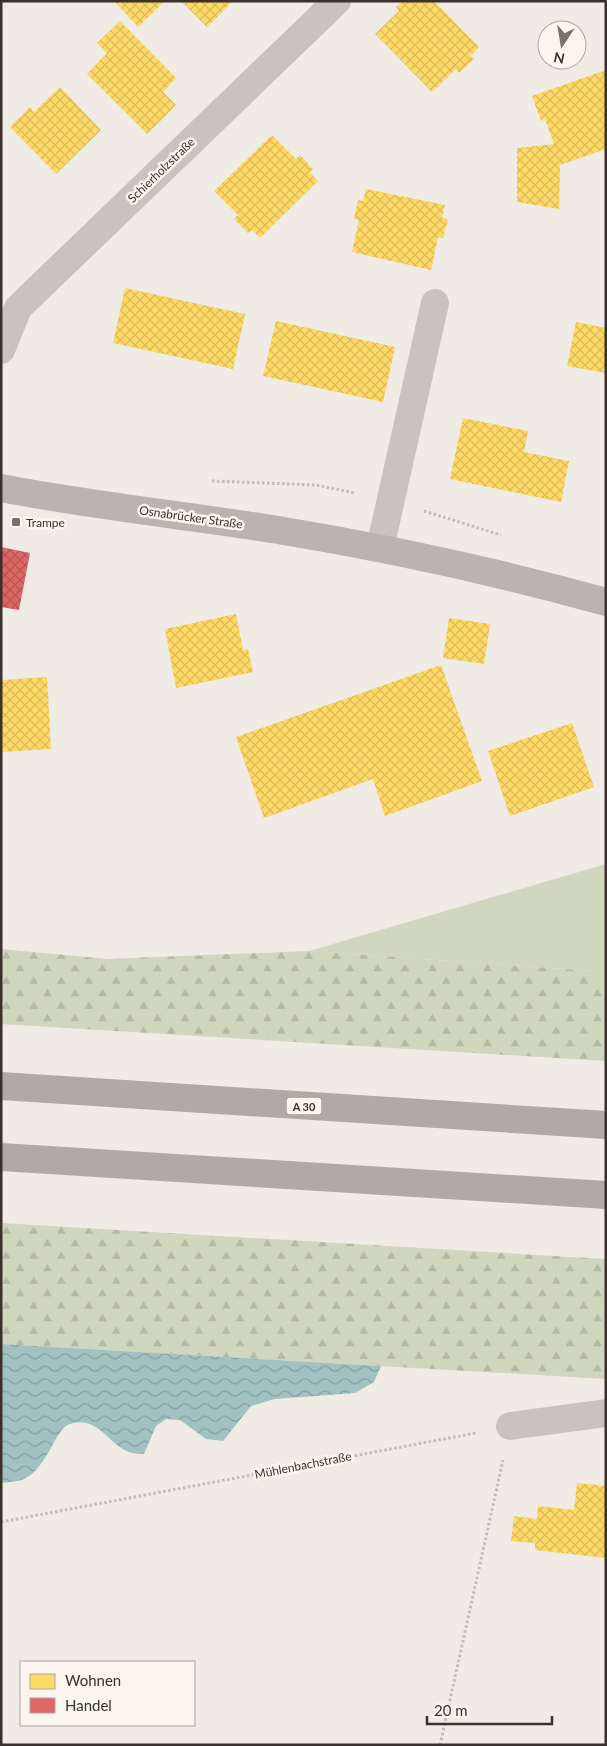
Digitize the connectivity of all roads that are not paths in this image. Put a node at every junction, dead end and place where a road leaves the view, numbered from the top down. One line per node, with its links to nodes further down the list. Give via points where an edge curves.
1 (337, 1): 3 (street, Schierholzstraße, via 18,308)
2 (434, 303): 5 (street)
3 (1, 350)
4 (1, 488): 5 (main road, Osnabrücker Straße)
5 (380, 548): 6 (main road, Osnabrücker Straße, via 536,582)
6 (606, 602)
7 (1, 1086): 8 (highway, A 30)
8 (606, 1125)
9 (1, 1157): 10 (highway)
10 (606, 1195)
11 (606, 1413): 12 (street)
12 (510, 1426)

